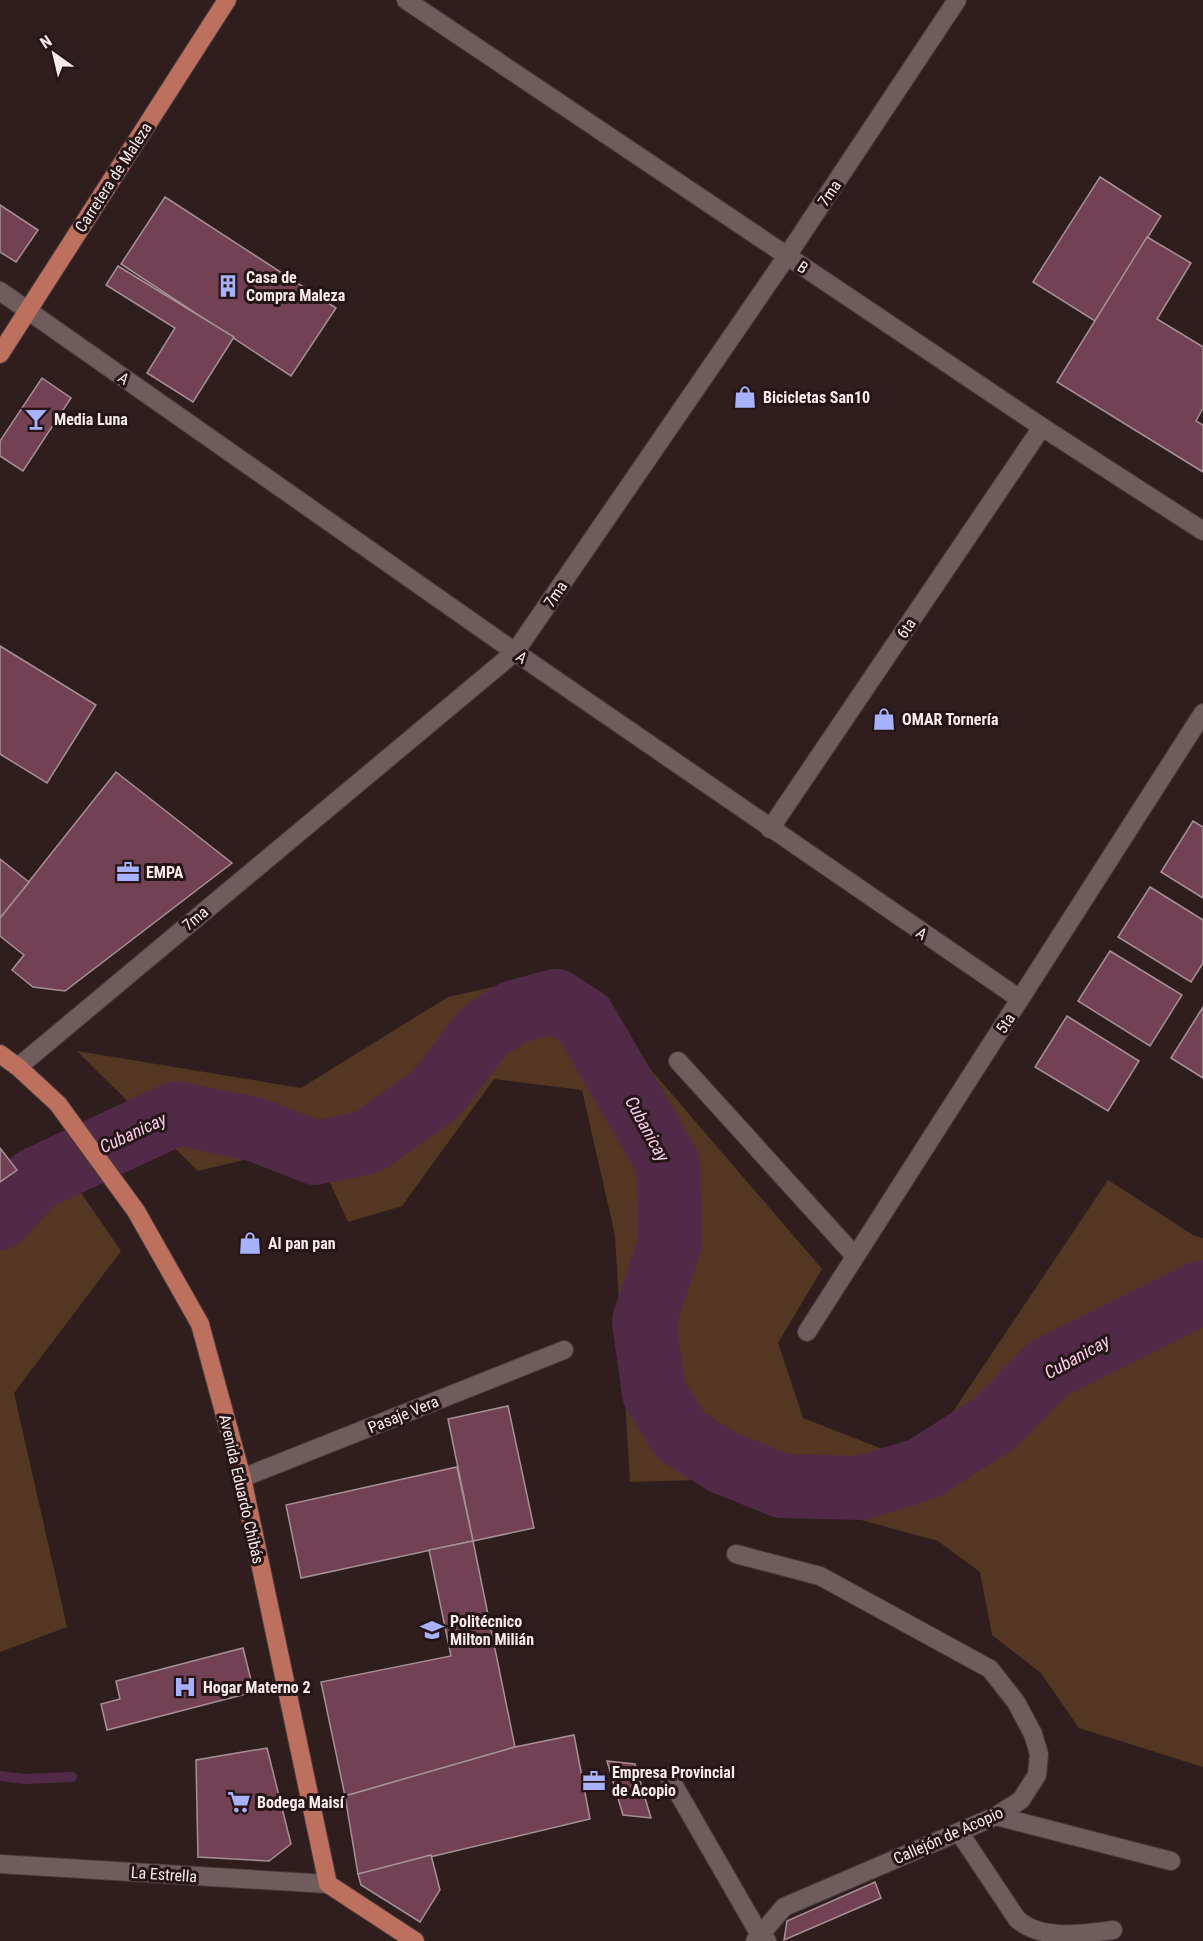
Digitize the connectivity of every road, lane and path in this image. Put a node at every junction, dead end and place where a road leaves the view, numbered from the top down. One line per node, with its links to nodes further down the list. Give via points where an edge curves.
1 (227, 0): 6 (main road, Carretera de Maleza)
2 (406, 0): 4 (street, B)
3 (957, 0): 4 (street, 7ma)
4 (787, 256): 8 (street, B); 10 (street, 7ma)
5 (0, 291): 6 (street, A)
6 (27, 310): 7 (main road, Carretera de Maleza); 10 (street, A)
7 (0, 354)
8 (1042, 427): 9 (street, B); 12 (street, 6ta)
9 (1203, 531)
10 (515, 652): 12 (street, A); 16 (street, 7ma)
11 (1203, 713): 13 (street, 5ta)
12 (770, 830): 13 (street, A)
13 (1020, 999): 17 (street, 5ta)
14 (0, 1054): 16 (main road, Avenida Eduardo Chibás)
15 (678, 1061): 17 (street)
16 (18, 1067): 20 (main road, Avenida Eduardo Chibás, via 58,1104 136,1211 200,1324)
17 (855, 1256): 18 (street, 5ta)
18 (807, 1332)
19 (564, 1350): 20 (street, Pasaje Vera)
20 (242, 1478): 27 (main road, Avenida Eduardo Chibás)
21 (736, 1554): 23 (street, Callejón de Acopio, via 820,1576 990,1669 1016,1702 1039,1754 1037,1776 1021,1800)
22 (669, 1777): 29 (street)
23 (996, 1816): 24 (street, Callejón de Acopio); 25 (street)
24 (959, 1832): 28 (street, via 1026,1927 1070,1936); 29 (street, Callejón de Acopio, via 784,1907)
25 (1171, 1861)
26 (0, 1864): 27 (street, La Estrella)
27 (327, 1884): 30 (main road)
28 (1113, 1930)
29 (761, 1939)
30 (415, 1941)

